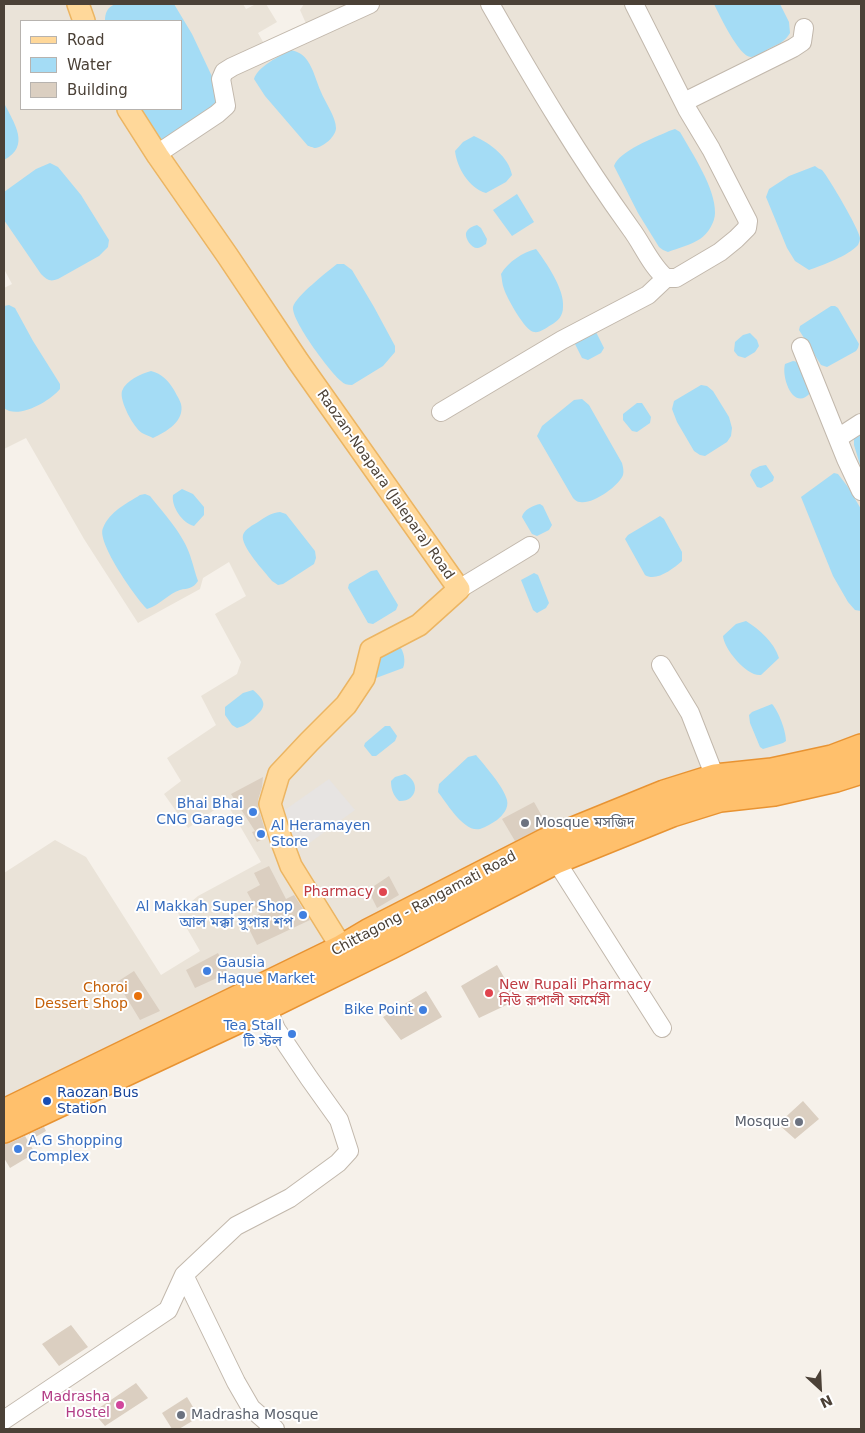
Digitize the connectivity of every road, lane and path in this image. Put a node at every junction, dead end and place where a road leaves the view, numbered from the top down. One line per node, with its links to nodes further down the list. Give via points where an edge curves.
1 (78, 4): 5 (main road)
2 (370, 4): 9 (street, via 224,72 221,79 226,106)
3 (490, 4): 10 (street, via 545,101 599,185)
4 (634, 4): 7 (street)
5 (84, 20)
6 (804, 28): 7 (street, via 802,42)
7 (684, 102): 10 (street, via 748,221 747,228 720,252 676,278)
8 (129, 110): 9 (main road, Raozan-Noapara (Jalepara) Road)
9 (157, 154): 17 (main road, Raozan-Noapara (Jalepara) Road)
10 (666, 278): 12 (street, via 648,295 562,340)
11 (802, 347): 14 (street)
12 (441, 412)
13 (861, 423): 14 (street)
14 (838, 438): 15 (street)
15 (861, 491)
16 (530, 546): 17 (street)
17 (458, 589): 23 (main road, Raozan-Noapara (Jalepara) Road, via 419,626 371,650 364,678 346,705 279,774 270,804 290,866)
18 (661, 665): 21 (street, via 690,713)
19 (861, 748): 21 (highway, Chittagong - Rangamati Road, via 772,771)
20 (861, 771): 22 (highway, Chittagong - Rangamati Road, via 774,793 720,799 672,814)
21 (715, 777): 23 (highway, Chittagong - Rangamati Road, via 664,793 546,841 368,932)
22 (556, 861): 23 (highway, Chittagong - Rangamati Road); 25 (street)
23 (347, 957): 24 (highway, Chittagong - Rangamati Road); 26 (highway, Chittagong - Rangamati Road)
24 (267, 1007): 27 (highway, Chittagong - Rangamati Road); 28 (street, via 276,1029 339,1120 349,1151 338,1163 290,1198 236,1226)
25 (662, 1028)
26 (4, 1112)
27 (4, 1130)
28 (184, 1275): 29 (street, via 168,1310); 30 (street, via 251,1408)
29 (4, 1420)
30 (275, 1429)

